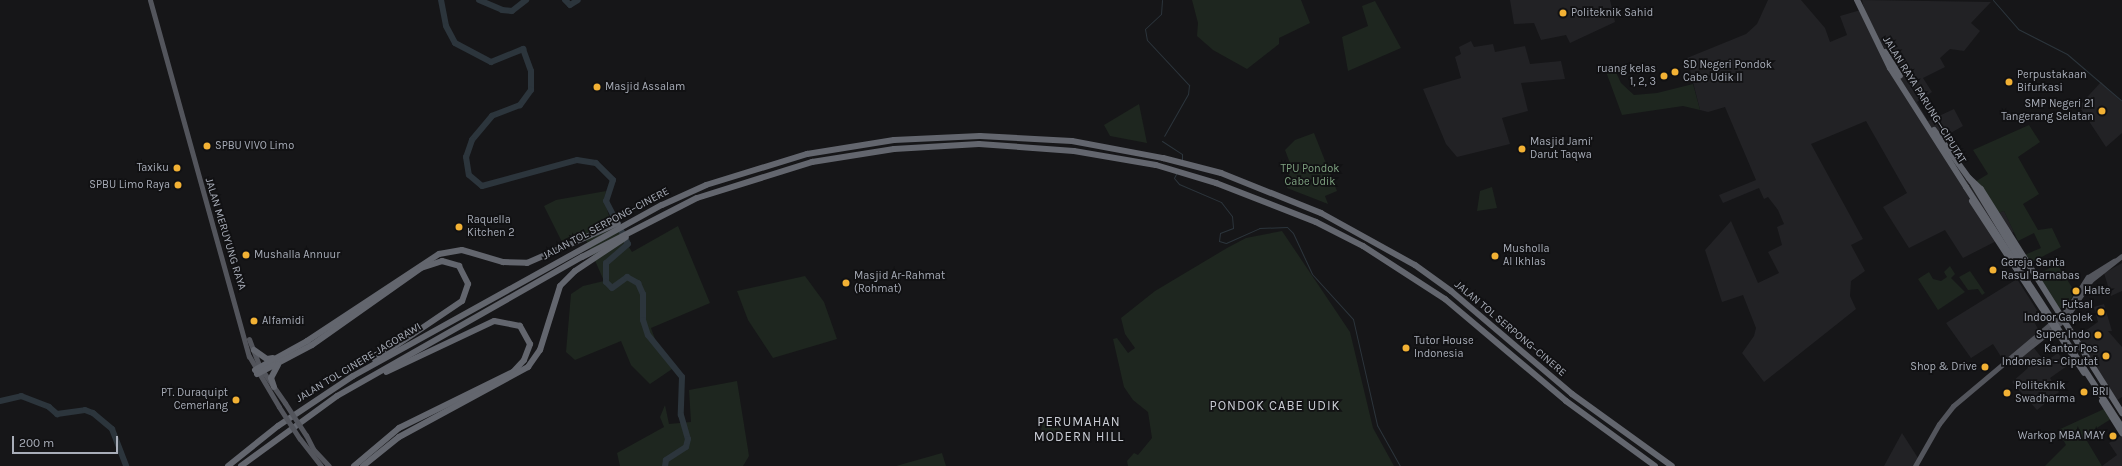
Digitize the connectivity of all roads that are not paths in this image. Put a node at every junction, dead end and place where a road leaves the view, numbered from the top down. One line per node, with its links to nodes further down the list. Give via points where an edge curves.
1 (150, 0): 17 (main road, JALAN MERUYUNG RAYA, via 216,248)
2 (1857, 0): 5 (highway, JALAN RAYA PARUNG—CIPUTAT, via 1890,68)
3 (1860, 0): 4 (highway, JALAN RAYA PARUNG—CIPUTAT, via 1896,69)
4 (1971, 180): 11 (highway, via 1981,189); 26 (highway, bridge)
5 (1965, 184): 13 (highway, via 1968,195); 27 (highway, bridge)
6 (652, 220): 24 (highway, JALAN TOL CINERE-JAGORAWI); 34 (highway, via 586,264 560,286 540,350 528,367 399,437); 35 (highway, JALAN TOL SERPONG–CINERE, via 772,172 894,149 1016,145 1074,150 1156,165 1284,208 1363,246 1445,299 1566,401)
7 (576, 247): 10 (highway, JALAN TOL SERPONG–CINERE); 20 (highway, via 528,263 503,262 462,250 439,254); 36 (highway, JALAN TOL SERPONG–CINERE, via 647,211 765,165 807,154 894,140 1019,137 1072,141 1163,158 1188,164 1321,213 1415,265 1489,321 1572,394)
8 (2122, 256): 9 (main road)
9 (2114, 261): 12 (main road, via 2082,283); 14 (main road, via 2091,280)
10 (508, 289): 22 (highway, JALAN TOL CINERE-JAGORAWI)
11 (2054, 310): 12 (main road); 13 (highway); 14 (highway)
12 (2068, 310): 14 (main road)
13 (2044, 315): 15 (highway)
14 (2060, 320): 15 (main road); 16 (highway)
15 (2052, 327): 18 (highway); 37 (main road, via 1948,411)
16 (2068, 332): 18 (highway); 25 (highway)
17 (246, 335): 19 (main road, JALAN MERUYUNG RAYA); 21 (main road, JALAN MERUYUNG RAYA)
18 (2059, 337): 28 (highway)
19 (254, 350): 20 (highway, via 267,359); 21 (main road, JALAN MERUYUNG RAYA)
20 (281, 358): 21 (highway); 22 (highway, via 364,312 427,266 442,261 459,266 468,284 462,302); 23 (highway, via 273,370)
21 (258, 371): 23 (main road, JALAN MERUYUNG RAYA); 31 (main road, JALAN MERUYUNG RAYA, bridge, via 279,407)
22 (353, 376): 29 (highway, JALAN TOL CINERE-JAGORAWI, via 278,426)
23 (274, 387): 32 (main road, JALAN MERUYUNG RAYA, bridge, via 313,449)
24 (337, 396): 30 (highway, JALAN TOL CINERE-JAGORAWI); 33 (highway, via 494,321 514,322 528,337 528,353 514,372 399,428)
25 (2122, 414)
26 (2122, 419)
27 (2122, 427)
28 (2122, 433)
29 (228, 466)
30 (241, 466)
31 (321, 466)
32 (329, 466)
33 (353, 466)
34 (363, 466)
35 (1655, 466)
36 (1672, 466)
37 (1915, 466)

